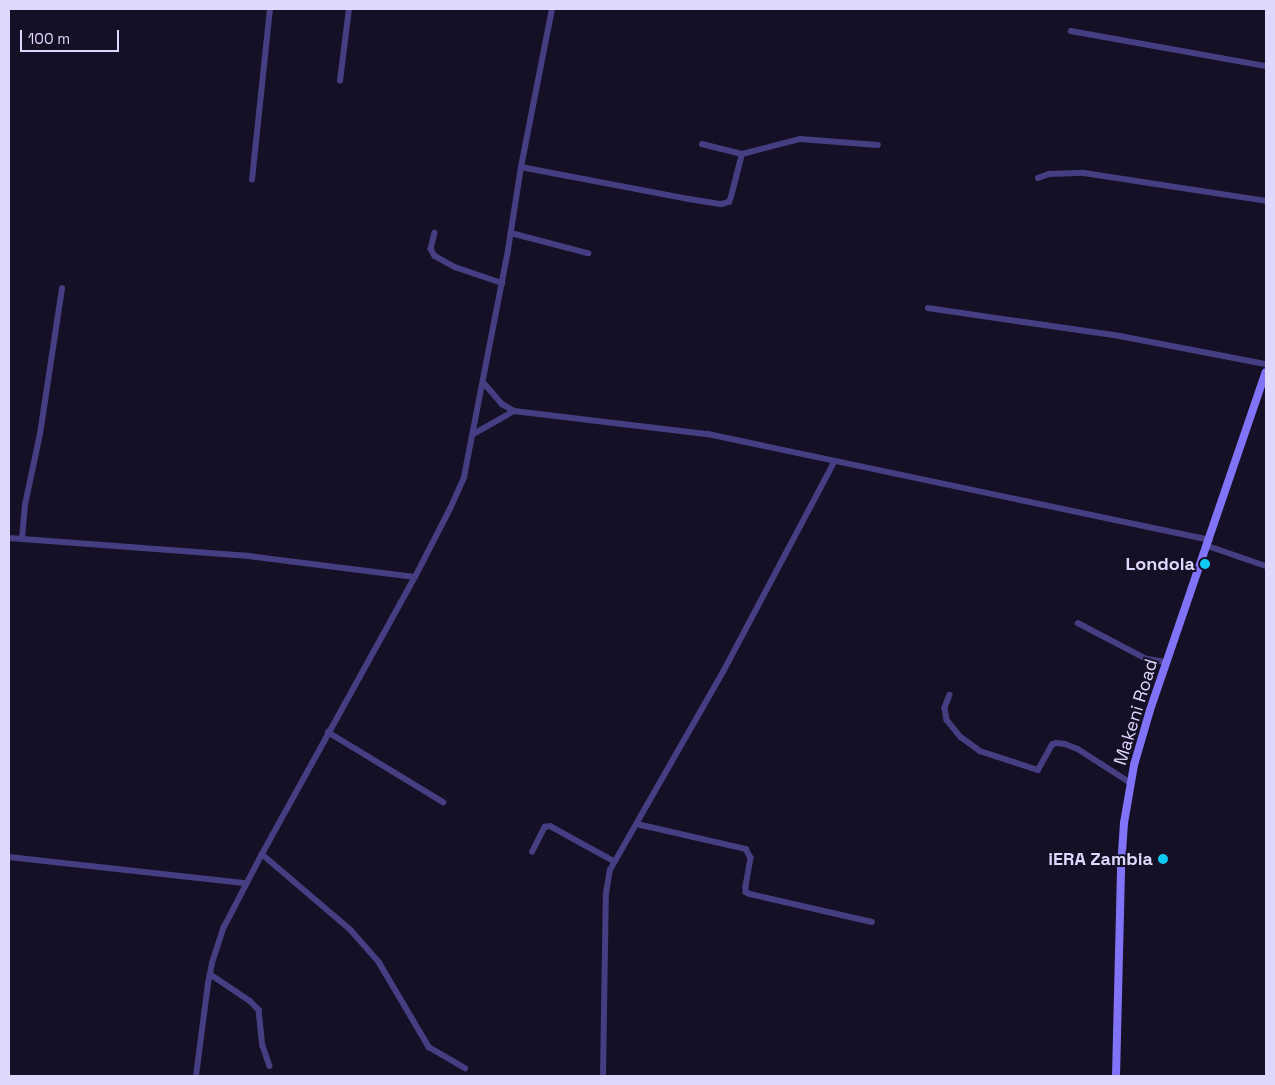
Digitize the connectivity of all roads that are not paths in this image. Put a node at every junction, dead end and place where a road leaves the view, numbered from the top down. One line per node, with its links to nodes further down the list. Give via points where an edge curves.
1 (270, 9): 12 (street)
2 (349, 9): 6 (street)
3 (552, 9): 10 (street)
4 (1071, 31): 5 (street)
5 (1266, 66)
6 (340, 82)
7 (702, 144): 9 (street)
8 (878, 145): 9 (street, via 800,139)
9 (742, 154): 10 (street, via 731,197 722,204)
10 (520, 167): 15 (street)
11 (1038, 178): 13 (street, via 1049,174 1084,173)
12 (252, 180)
13 (1266, 201)
14 (436, 233): 17 (street, via 431,249 435,256 455,267)
15 (511, 233): 16 (street); 17 (street)
16 (588, 253)
17 (502, 283): 22 (street)
18 (62, 289): 27 (street, via 40,434 25,505)
19 (928, 308): 20 (street, via 1120,336)
20 (1266, 364)
21 (1266, 372): 28 (main road, Makeni Road)
22 (484, 383): 23 (street, via 502,404); 24 (street)
23 (514, 411): 24 (street); 25 (street, via 708,434)
24 (472, 435): 30 (street, via 464,477)
25 (834, 462): 28 (street); 37 (street, via 723,672)
26 (9, 538): 27 (street)
27 (22, 540): 30 (street, via 249,556)
28 (1209, 543): 29 (street); 32 (main road, Makeni Road)
29 (1266, 566)
30 (415, 577): 34 (street)
31 (1078, 623): 32 (street, via 1147,658)
32 (1167, 662): 35 (main road, Makeni Road, via 1138,748)
33 (950, 695): 35 (street, via 945,708 947,720 961,737 980,751 1038,770 1052,745 1065,744)
34 (328, 732): 36 (street); 39 (street)
35 (1131, 783): 49 (main road, Makeni Road, via 1120,868)
36 (443, 802)
37 (637, 824): 41 (street); 43 (street, via 746,849 751,858 746,887 750,894)
38 (532, 852): 41 (street, via 545,827 550,826)
39 (262, 854): 42 (street); 46 (street, via 351,930 379,962 429,1047)
40 (9, 857): 42 (street)
41 (614, 861): 48 (street, via 606,881)
42 (246, 883): 44 (street, via 224,926)
43 (872, 922)
44 (210, 974): 45 (street, via 259,1010 263,1046); 47 (street)
45 (270, 1066)
46 (465, 1068)
47 (196, 1076)
48 (604, 1076)
49 (1116, 1076)

